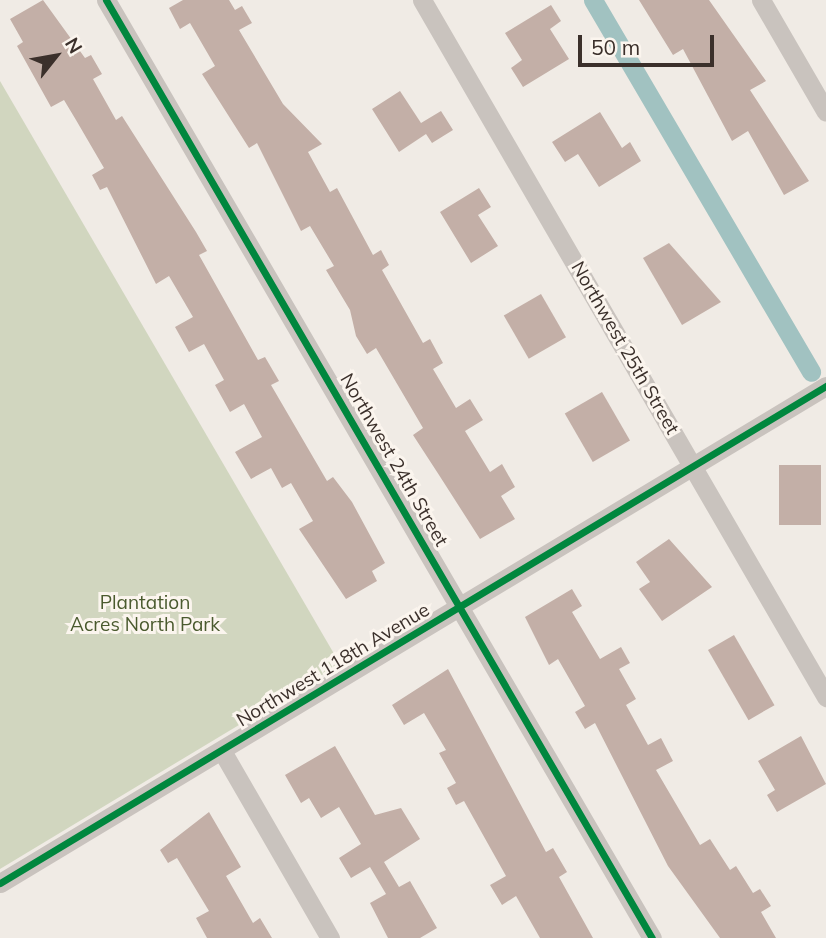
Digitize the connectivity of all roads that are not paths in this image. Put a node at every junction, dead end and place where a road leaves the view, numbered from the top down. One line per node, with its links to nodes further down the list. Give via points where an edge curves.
1 (106, 0): 7 (street, Northwest 24th Street)
2 (422, 0): 6 (street, Northwest 25th Street)
3 (761, 0): 4 (street)
4 (826, 112)
5 (826, 386): 6 (street, Northwest 118th Avenue)
6 (693, 466): 7 (street, Northwest 118th Avenue); 8 (street, Northwest 25th Street)
7 (461, 606): 9 (street, Northwest 118th Avenue); 12 (street, Northwest 24th Street)
8 (826, 697)
9 (222, 751): 10 (street, Northwest 118th Avenue); 11 (street)
10 (0, 883)
11 (330, 938)
12 (652, 938)

